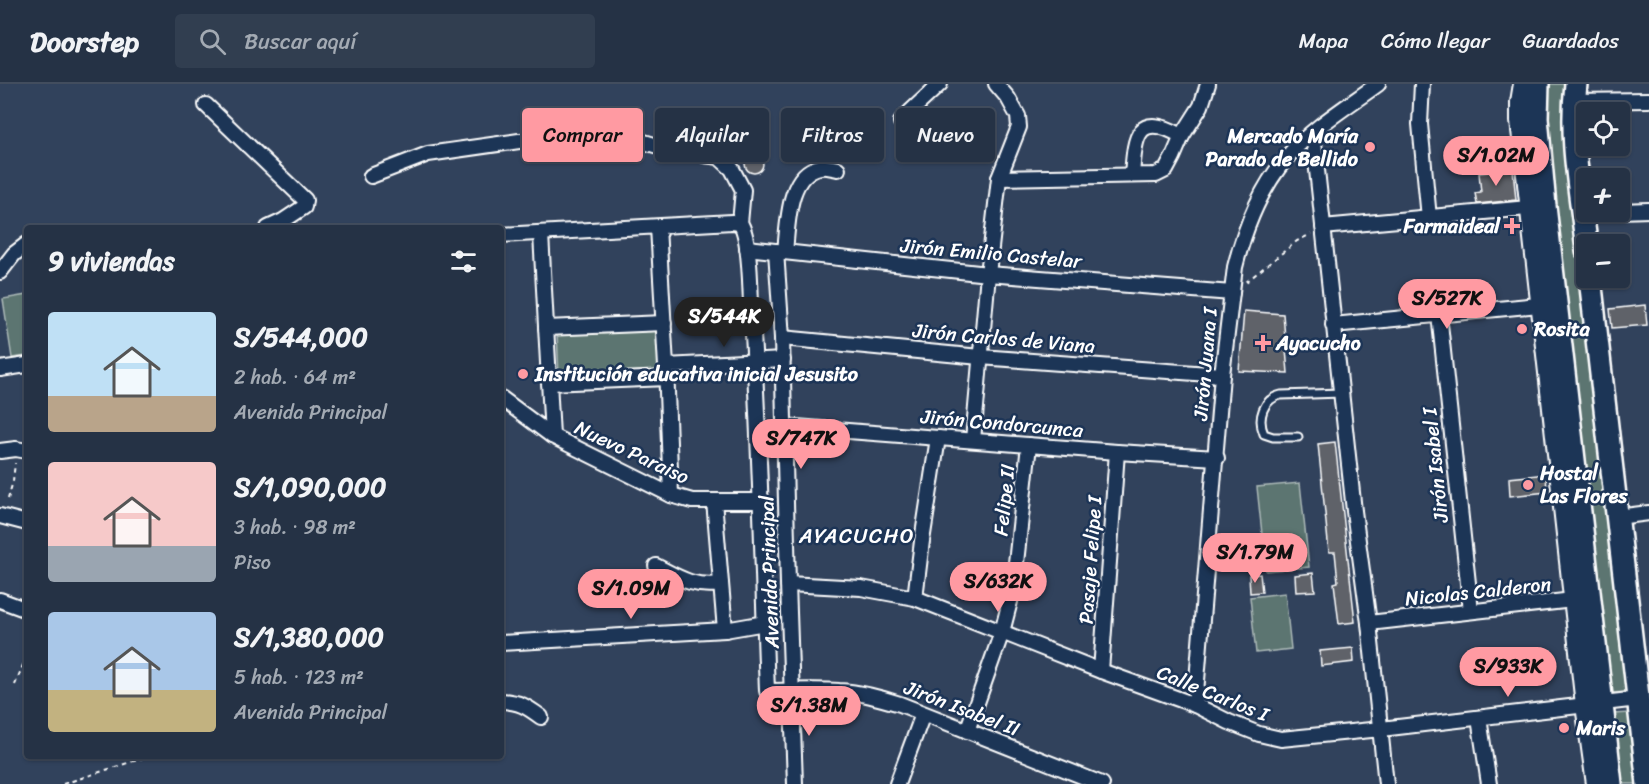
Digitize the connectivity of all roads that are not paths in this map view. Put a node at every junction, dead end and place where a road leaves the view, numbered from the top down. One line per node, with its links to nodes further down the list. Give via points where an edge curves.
1 (940, 84): 11 (street)
2 (996, 84): 18 (street, via 1018,116 1019,127)
3 (1208, 84): 13 (street, via 1201,106)
4 (1378, 84): 12 (street, Jirón Juana I)
5 (1422, 84): 22 (street, via 1420,124)
6 (1523, 84): 19 (street, via 1520,121)
7 (1538, 84): 19 (main road)
8 (1575, 93): 9 (street); 14 (main road, via 1574,139)
9 (1649, 100)
10 (206, 105): 24 (street, via 305,200 303,207)
11 (913, 108)
12 (1313, 133): 26 (street); 35 (street, Jirón Juana I, via 1290,154 1254,208 1237,260)
13 (1182, 136): 16 (street, via 1166,170); 16 (street, via 1155,125 1139,132)
14 (1578, 168)
15 (838, 169): 31 (street, Avenida Principal, via 821,166 804,173 792,197)
16 (1132, 175): 18 (street)
17 (371, 176): 23 (street, via 428,154 519,141 599,144 631,138 662,147 673,143 719,157 732,169 743,190)
18 (999, 178): 33 (street)
19 (1538, 207): 22 (street); 36 (main road)
20 (1649, 210): 21 (street)
21 (1630, 211)
22 (1429, 218): 26 (street)
23 (740, 223): 25 (street); 30 (street, Avenida Principal)
24 (274, 225)
25 (658, 227): 27 (street); 38 (street)
26 (1323, 227): 39 (street)
27 (541, 234): 28 (street); 40 (street)
28 (504, 235)
29 (24, 246): 32 (street)
30 (747, 248): 31 (street, Jirón Emilio Castelar); 44 (street, Avenida Principal)
31 (781, 251): 33 (street, Jirón Emilio Castelar); 41 (street, Avenida Principal)
32 (0, 272)
33 (988, 274): 35 (street, Jirón Emilio Castelar); 42 (street)
34 (1591, 288): 67 (main road)
35 (1232, 293): 48 (street, Jirón Juana I)
36 (1549, 304): 37 (street); 73 (main road)
37 (1439, 314): 39 (street); 76 (street, Jirón Isabel I)
38 (664, 323): 40 (street); 47 (street)
39 (1334, 325): 50 (street)
40 (546, 328): 49 (street)
41 (782, 338): 42 (street, Jirón Carlos de Viana); 43 (street, Avenida Principal)
42 (980, 357): 48 (street, Jirón Carlos de Viana); 56 (street)
43 (783, 360): 44 (street); 52 (street, Avenida Principal)
44 (755, 362): 47 (street); 64 (street, Avenida Principal)
45 (24, 365): 46 (street)
46 (0, 369)
47 (667, 372): 49 (street); 62 (street)
48 (1222, 375): 61 (street, Jirón Juana I)
49 (549, 383): 53 (street)
50 (1342, 393): 54 (lane, via 1281,395 1268,401 1261,419 1264,434); 77 (street)
51 (504, 400): 53 (street, Nuevo Paraiso)
52 (784, 426): 55 (street, Jirón Condorcunca); 71 (street, Avenida Principal)
53 (552, 436): 62 (street, Nuevo Paraiso)
54 (1298, 437)
55 (938, 438): 56 (street, Jirón Condorcunca); 72 (street)
56 (973, 440): 57 (street, Jirón Condorcunca)
57 (1029, 445): 60 (street, Jirón Condorcunca); 80 (street, Felipe II, via 1013,590)
58 (22, 450): 59 (street)
59 (0, 451)
60 (1117, 452): 61 (street, Jirón Condorcunca); 82 (street, Pasaje Felipe I)
61 (1217, 458): 88 (street, Jirón Juana I)
62 (671, 495): 63 (street, Nuevo Paraiso, via 692,501)
63 (714, 501): 64 (street, Nuevo Paraiso); 70 (street)
64 (760, 501): 78 (street, Avenida Principal)
65 (1649, 513): 67 (street)
66 (0, 516): 68 (street)
67 (1617, 517): 85 (main road)
68 (24, 522)
69 (656, 566): 70 (street, via 688,582)
70 (721, 584): 79 (street)
71 (788, 584): 72 (street, Calle Carlos I, via 861,588); 84 (street, Avenida Principal)
72 (915, 598): 80 (street, Calle Carlos I)
73 (1582, 599): 76 (street, Nicolas Calderon); 87 (main road)
74 (0, 600): 75 (street)
75 (24, 609)
76 (1471, 611): 77 (street, Nicolas Calderon)
77 (1369, 623): 92 (street)
78 (765, 624): 79 (street); 83 (street, Avenida Principal)
79 (725, 630): 81 (street)
80 (1002, 632): 82 (street, Calle Carlos I); 93 (street, Felipe II)
81 (504, 644)
82 (1101, 671): 88 (street, Calle Carlos I)
83 (767, 691): 84 (street, Jirón Isabel II)
84 (792, 692): 89 (street, Jirón Isabel II, via 860,693); 94 (street, Avenida Principal)
85 (1638, 699): 87 (street, Calle Carlos I); 101 (main road)
86 (504, 701): 90 (street, via 526,705)
87 (1593, 704): 91 (street, Calle Carlos I); 99 (street); 100 (main road)
88 (1196, 705): 92 (street, Calle Carlos I, via 1281,740)
89 (923, 714): 93 (street, Jirón Isabel II); 95 (street)
90 (541, 717)
91 (1479, 718): 92 (street, Calle Carlos I); 98 (street)
92 (1381, 729): 97 (street)
93 (967, 731): 96 (street, Jirón Isabel II)
94 (795, 784)
95 (897, 784)
96 (1102, 784)
97 (1386, 784)
98 (1489, 784)
99 (1596, 784)
100 (1611, 784)
101 (1648, 784)

